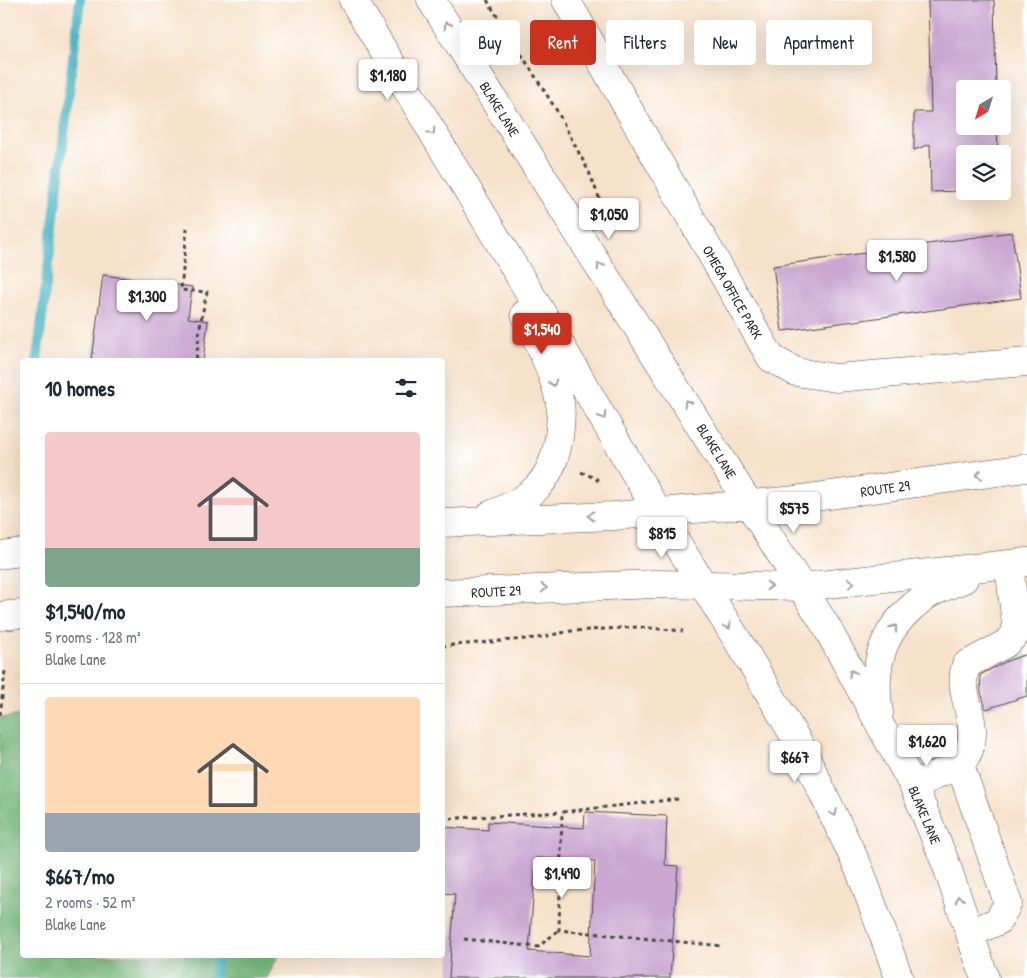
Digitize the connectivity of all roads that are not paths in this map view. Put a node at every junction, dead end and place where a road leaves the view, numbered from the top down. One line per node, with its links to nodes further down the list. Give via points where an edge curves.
1 (353, 0): 4 (main road, one-way to 4)
2 (431, 0): 7 (main road, BLAKE LANE, one-way to 2)
3 (566, 0): 5 (main road, OMEGA OFFICE PARK, via 771,358 796,372 836,378)
4 (462, 179): 8 (main road, one-way to 8); 9 (main road, one-way to 9, via 544,356 561,404 556,459 536,490 517,505)
5 (1027, 362)
6 (1027, 468): 7 (main road, ROUTE 29, one-way to 7)
7 (750, 503): 8 (main road, ROUTE 29); 15 (main road, BLAKE LANE)
8 (657, 511): 9 (main road, ROUTE 29, one-way to 9, via 614,516); 14 (main road)
9 (476, 521): 10 (main road, ROUTE 29)
10 (445, 522)
11 (20, 552): 12 (main road)
12 (0, 555)
13 (1009, 565): 15 (main road, ROUTE 29, one-way to 13); 19 (main road); 20 (main road, one-way to 13, via 875,690 877,661 890,632 926,596)
14 (703, 584): 15 (main road, ROUTE 29, one-way to 15); 16 (main road, ROUTE 29, one-way to 14); 24 (main road, one-way to 24, via 798,741 860,870)
15 (802, 587): 20 (main road, BLAKE LANE, one-way to 15)
16 (445, 593)
17 (20, 614): 18 (main road)
18 (0, 616)
19 (1022, 633): 21 (main road, via 966,665 964,691 973,726 970,748)
20 (881, 724): 22 (main road, BLAKE LANE)
21 (960, 765): 22 (main road); 23 (main road, via 1008,903 998,920)
22 (914, 787): 23 (main road, BLAKE LANE, one-way to 22)
23 (971, 933): 25 (main road, BLAKE LANE)
24 (899, 978)
25 (985, 978)

